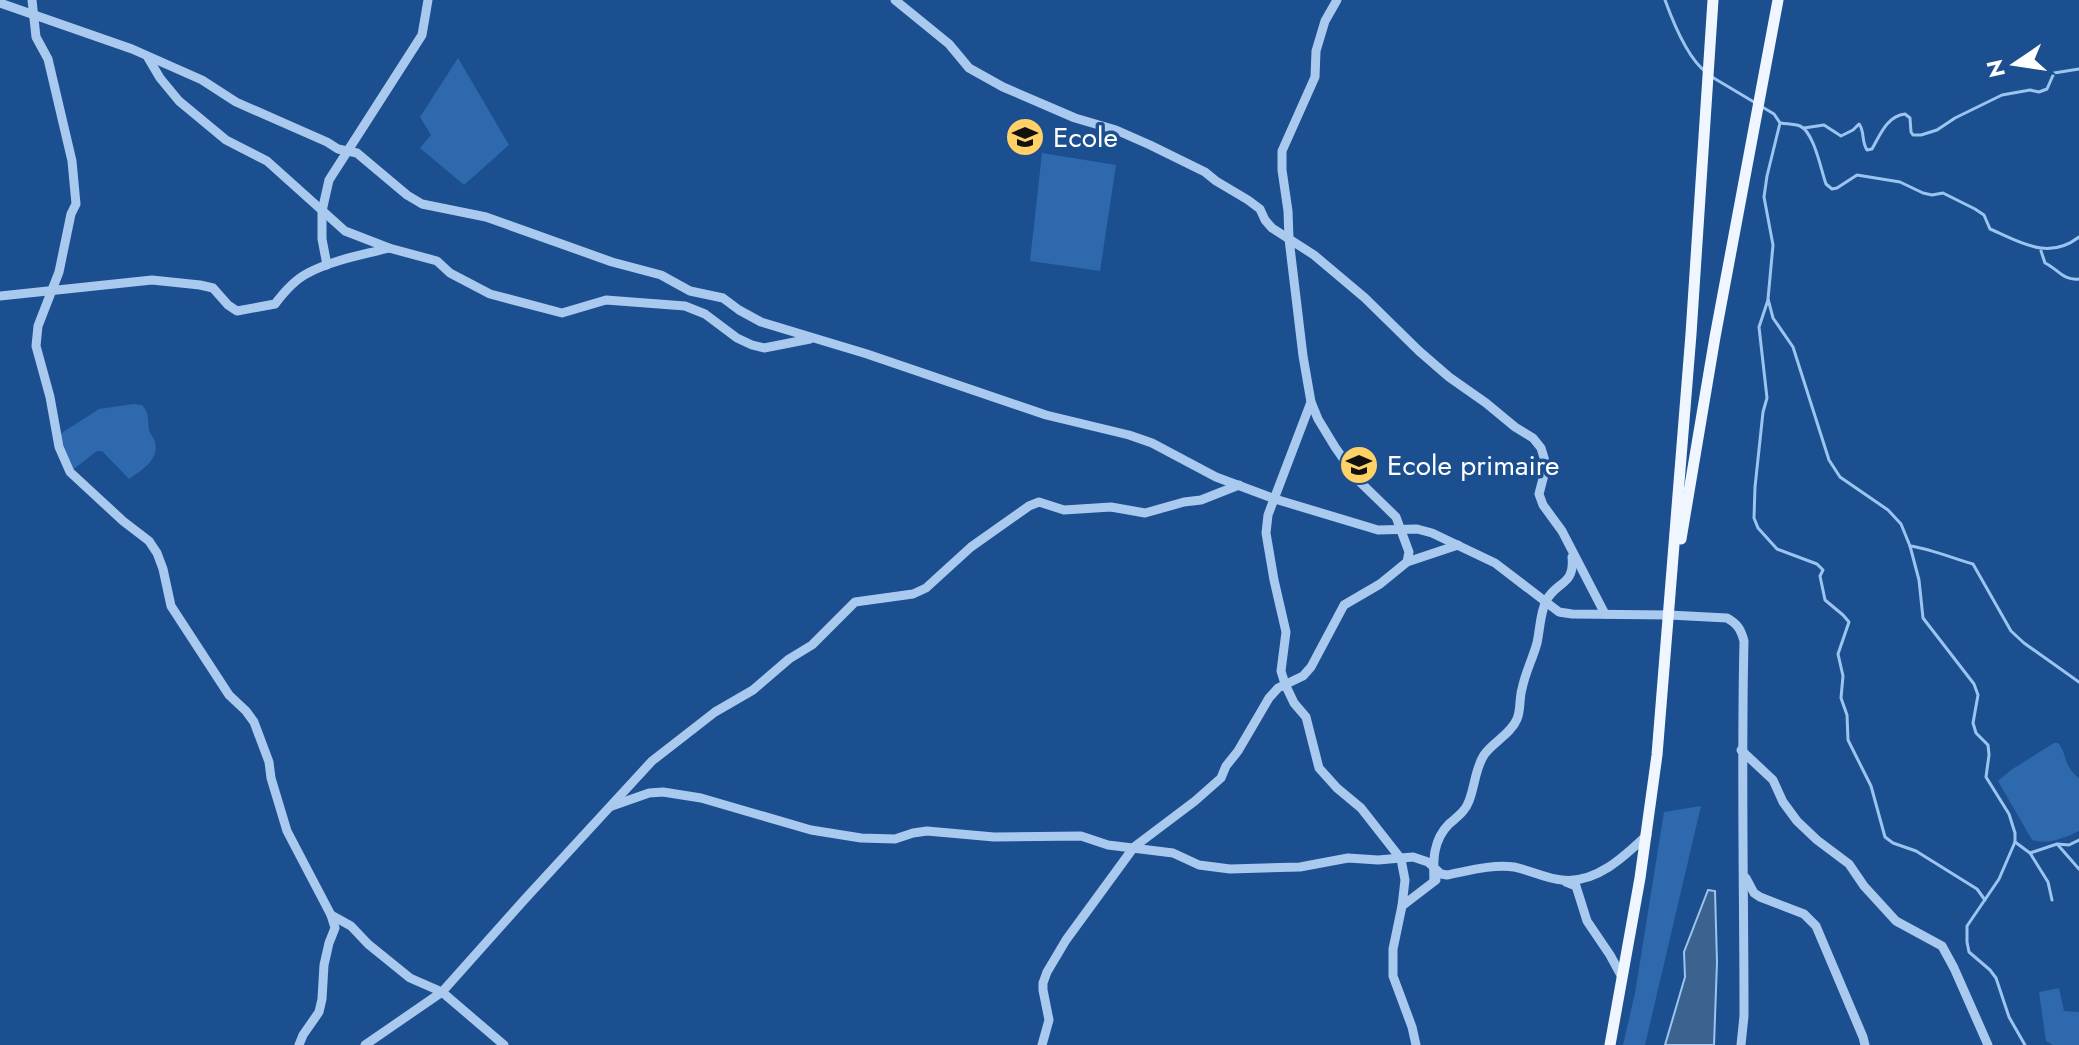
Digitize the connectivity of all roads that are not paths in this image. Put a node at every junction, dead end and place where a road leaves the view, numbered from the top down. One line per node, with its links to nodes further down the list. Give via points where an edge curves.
1 (32, 0): 8 (street)
2 (428, 0): 10 (street, via 422,35)
3 (895, 0): 12 (street, via 949,44 969,68 1205,172 1260,209 1272,228)
4 (1337, 0): 12 (street, via 1316,51 1315,77 1282,151)
5 (1713, 0): 27 (main road)
6 (1778, 0): 27 (main road)
7 (0, 3): 8 (street)
8 (32, 14): 9 (street); 15 (street, via 72,161 76,204)
9 (147, 56): 10 (street); 11 (street, via 179,101 226,140 267,161)
10 (346, 151): 11 (street, via 329,180); 17 (street, via 357,153 422,204 486,217 661,275 690,291 723,298 761,322)
11 (322, 211): 13 (street, via 345,231); 14 (street)
12 (1289, 239): 18 (street); 23 (street, via 1365,298 1449,377 1533,438 1545,461 1539,494)
13 (389, 248): 14 (street); 17 (street, via 437,261 490,294 562,313 606,300 685,306 764,348)
14 (327, 265): 15 (street, via 299,278 275,304 237,311 213,288 200,285 152,280)
15 (53, 290): 16 (street); 40 (street, via 36,346 65,463 157,553 171,606 229,695 254,722 287,831)
16 (0, 296)
17 (814, 338): 19 (street, via 1046,415 1129,435)
18 (1311, 402): 20 (street); 21 (street, via 1350,469)
19 (1239, 485): 20 (street); 30 (street, via 1145,513 1111,507 1064,510 1039,502 1029,506 971,547 926,588 855,602 812,645 652,761)
20 (1275, 499): 21 (street, via 1378,530); 28 (street, via 1266,533 1286,632 1281,671)
21 (1402, 530): 22 (street, via 1432,533); 24 (street)
22 (1458, 545): 24 (street); 25 (street, via 1504,569)
23 (1571, 549): 25 (street, via 1573,570); 26 (street)
24 (1407, 562): 28 (street, via 1344,605 1311,667)
25 (1546, 602): 26 (street, via 1559,612); 34 (street, via 1518,719 1484,755 1464,812 1438,838)
26 (1605, 614): 27 (street)
27 (1669, 615): 29 (street, via 1727,618 1741,630); 31 (main road)
28 (1285, 684): 32 (street, via 1269,698 1221,778); 33 (street, via 1306,717 1319,768 1361,808)
29 (1741, 750): 36 (street); 51 (street, via 1773,780 1797,821 1849,864 1896,921 1942,946)
30 (611, 807): 32 (street, via 663,792 861,838 895,839 927,831 994,837 1072,835); 42 (street)
31 (1647, 835): 38 (street, via 1616,863); 41 (main road)
32 (1134, 847): 33 (street, via 1230,869 1300,867 1348,858); 46 (street, via 1047,972 1043,990 1049,1020)
33 (1401, 859): 34 (street, via 1413,857); 39 (street)
34 (1434, 867): 35 (street); 37 (street)
35 (1447, 875): 37 (street); 38 (street, via 1515,867)
36 (1744, 875): 49 (street); 50 (street, via 1760,897 1812,920)
37 (1434, 881): 39 (street)
38 (1563, 881): 41 (street, via 1576,886 1587,921)
39 (1402, 906): 47 (street, via 1393,976)
40 (331, 915): 42 (street, via 410,978); 43 (street, via 335,928 319,1012)
41 (1622, 977): 48 (main road)
42 (442, 992): 44 (street); 45 (street)
43 (299, 1045)
44 (365, 1045)
45 (504, 1045)
46 (1042, 1045)
47 (1416, 1045)
48 (1610, 1045)
49 (1741, 1045)
50 (1865, 1045)
51 (1988, 1045)

